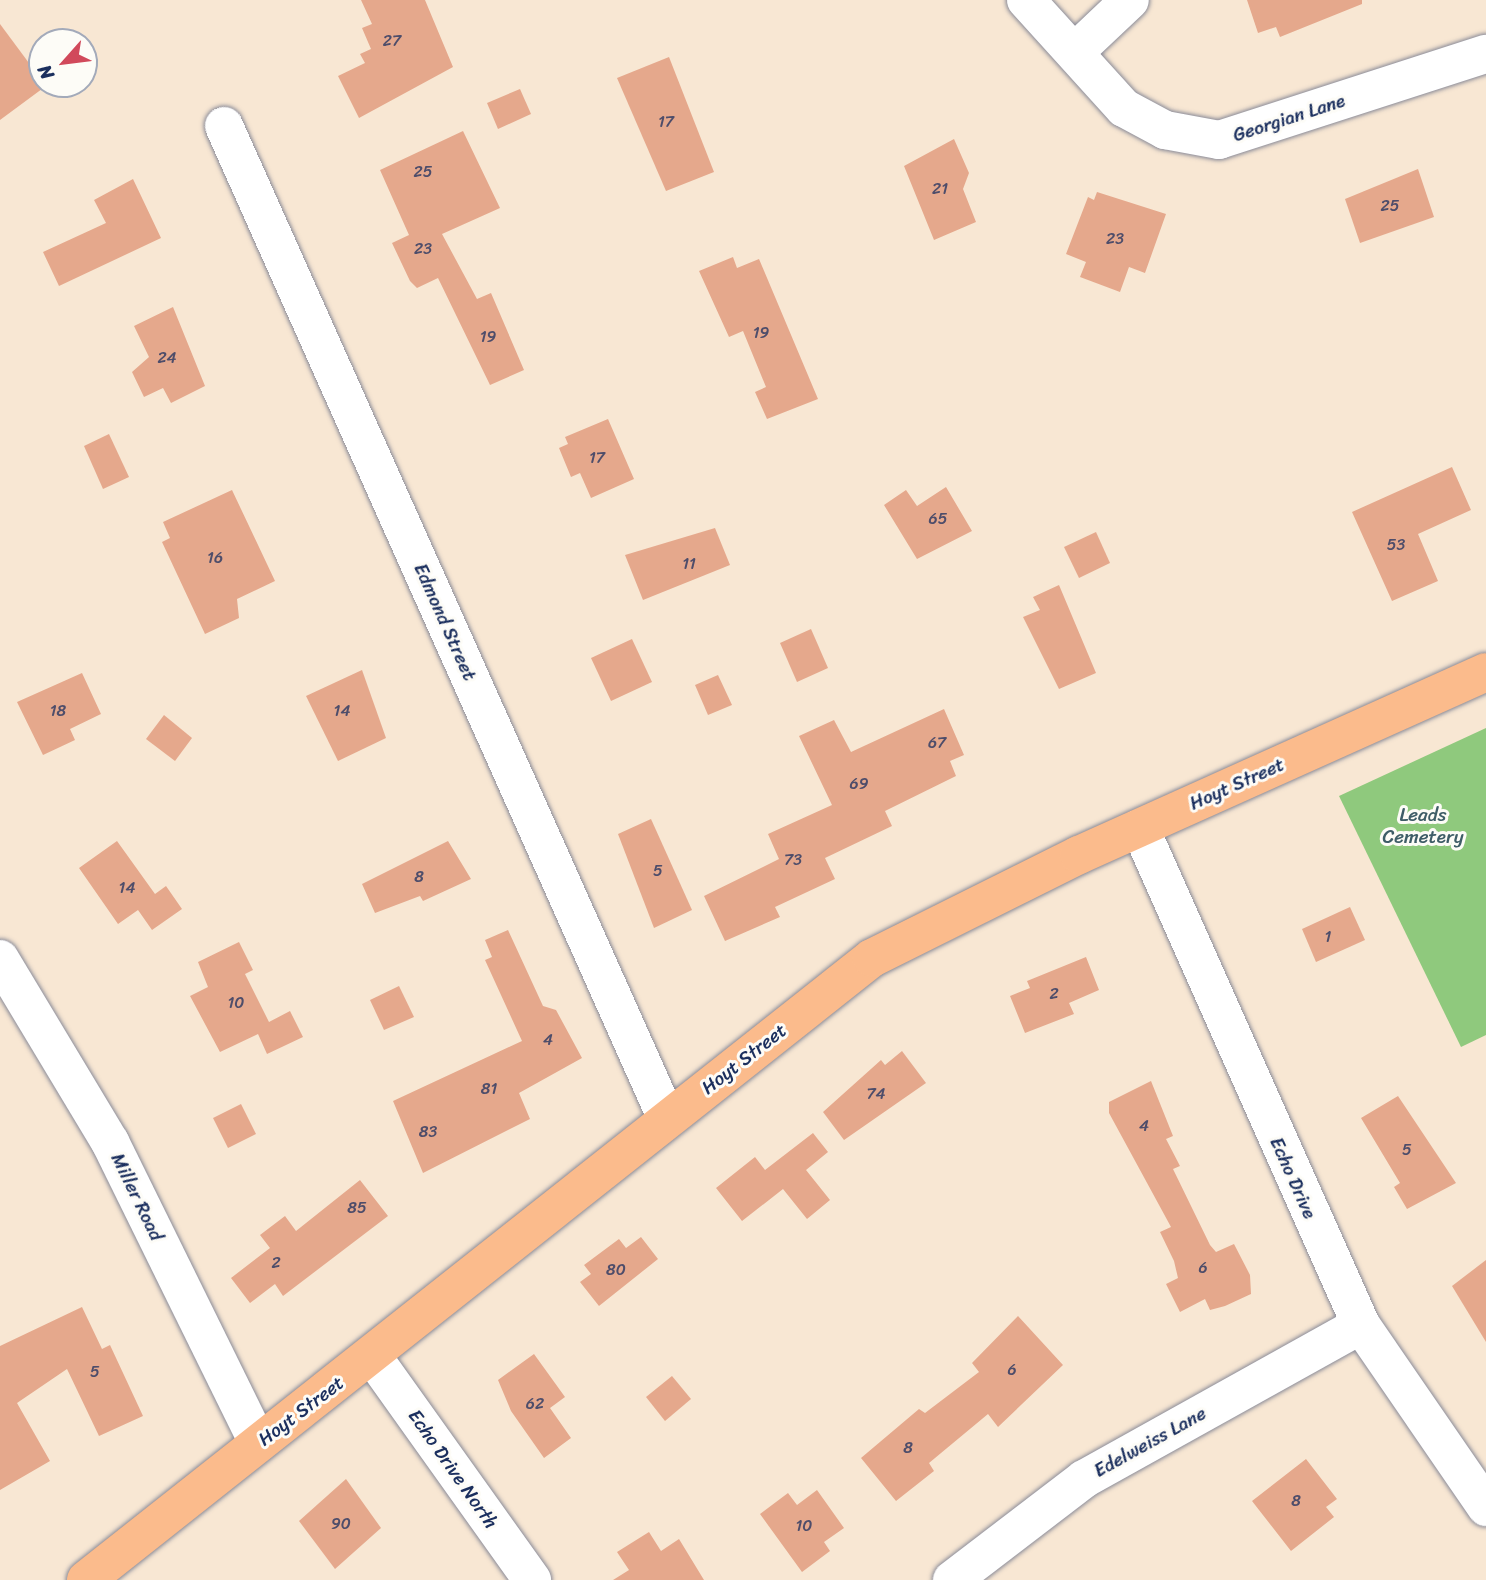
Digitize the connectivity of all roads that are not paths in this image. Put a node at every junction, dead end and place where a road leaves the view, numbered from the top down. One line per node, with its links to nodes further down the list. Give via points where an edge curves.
1 (1026, 0): 3 (street, Georgian Lane)
2 (1130, 0): 3 (street)
3 (1076, 51): 4 (street, Georgian Lane, via 1124,108 1165,130 1219,140)
4 (1486, 54)
5 (224, 125): 9 (street, Edmond Street)
6 (1486, 672): 7 (main road, Hoyt Street)
7 (1140, 828): 9 (main road, Hoyt Street, via 872,958); 10 (street, Echo Drive)
8 (0, 959): 12 (street, Miller Road, via 110,1142)
9 (667, 1119): 11 (main road, Hoyt Street)
10 (1361, 1325): 13 (street, Echo Drive); 16 (street, Edelweiss Lane, via 1084,1479)
11 (373, 1357): 12 (main road, Hoyt Street); 15 (street, Echo Drive North)
12 (258, 1443): 14 (main road, Hoyt Street)
13 (1486, 1507)
14 (86, 1580)
15 (532, 1580)
16 (952, 1580)

